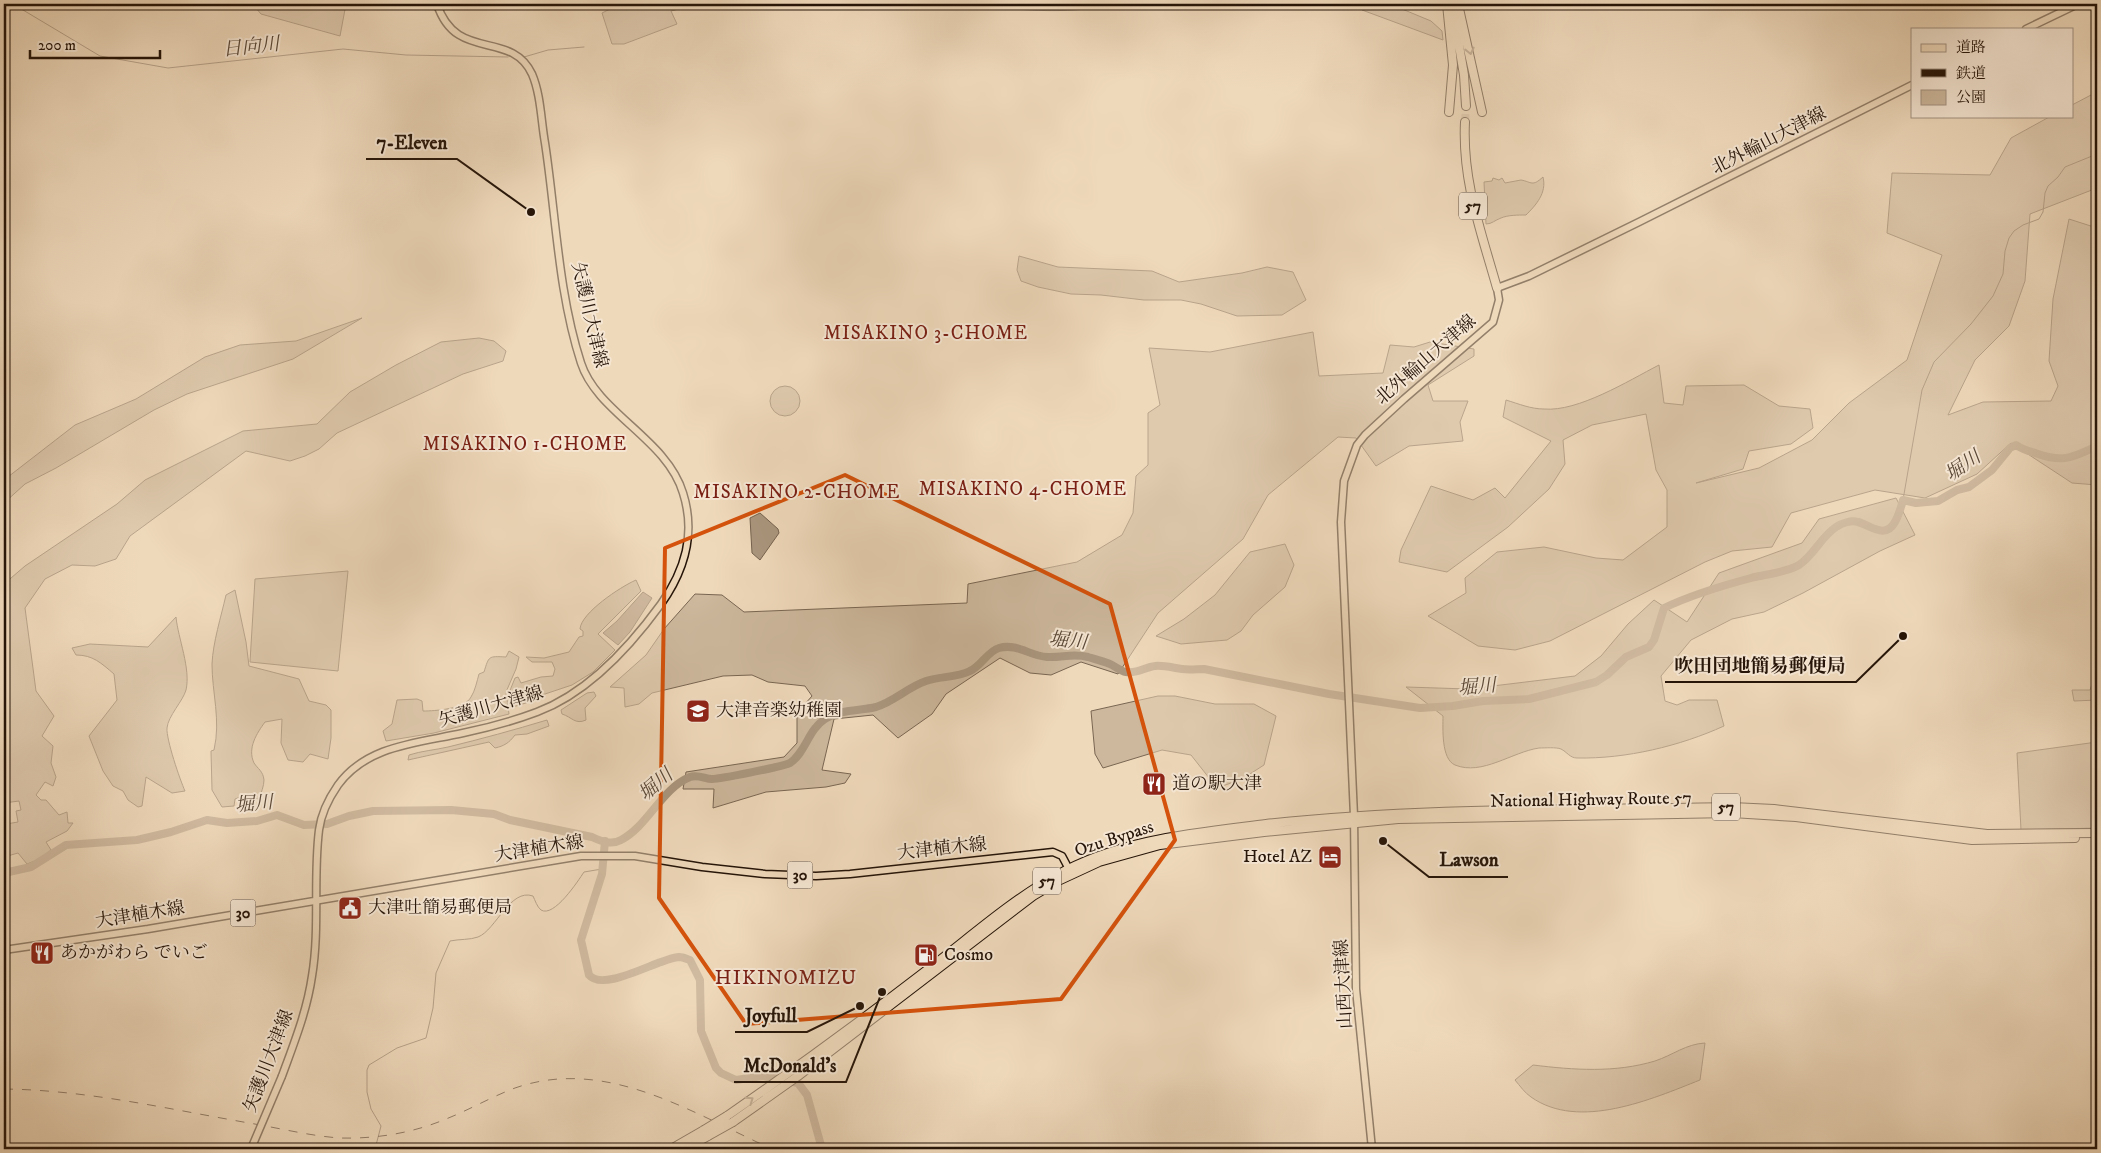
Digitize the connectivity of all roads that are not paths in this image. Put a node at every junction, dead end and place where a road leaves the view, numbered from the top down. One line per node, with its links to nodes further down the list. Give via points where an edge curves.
1 (437, 4): 17 (main road, 矢護川大津線, via 444,21 454,32 472,42 512,53 530,71 540,113 566,300 582,365 593,387 673,470 683,490 687,509 688,550 677,577 654,613 623,650 578,691 517,719 388,749 370,757 345,776 328,802 319,828)
2 (1447, 4): 9 (highway, via 1453,65)
3 (1452, 4): 8 (highway)
4 (1458, 4): 10 (highway, one-way to 10)
5 (2078, 4): 6 (main road)
6 (2028, 28)
7 (1911, 86): 12 (main road, 北外輪山大津線, via 1630,227)
8 (1466, 106)
9 (1450, 112)
10 (1482, 112)
11 (1465, 122): 12 (highway, 57, via 1468,185)
12 (1497, 288): 13 (main road, 北外輪山大津線, via 1499,300 1493,322 1365,435 1352,456 1344,481 1341,522)
13 (1354, 820): 14 (highway, National Highway Route 57 / 57, via 1443,812 1732,807 1987,834); 15 (highway, National Highway Route 57 / 57, via 1732,813 1796,817 1972,840); 16 (highway, Ozu Bypass / 57, via 1163,838 1104,854); 21 (main road, 山西大津線, via 1356,989)
14 (2097, 832)
15 (2097, 838)
16 (1070, 872): 17 (main road, 大津植木線 / 30, via 1062,856 1053,852 816,876 732,871 635,856 606,855 581,856); 19 (highway, Ozu Bypass / 57, via 1033,896 798,1076); 19 (highway, Ozu Bypass / 57, via 1054,876 1020,899 792,1070)
17 (317, 900): 18 (main road, 大津植木線 / 30); 22 (main road, 矢護川大津線, bridge, via 312,974 305,1014)
18 (4, 950)
19 (776, 1087): 20 (highway, Ozu Bypass / 57, bridge)
20 (706, 1133): 23 (highway, Ozu Bypass / 57); 24 (highway, Ozu Bypass / 57)
21 (1371, 1148)
22 (251, 1149)
23 (671, 1149)
24 (685, 1149)

